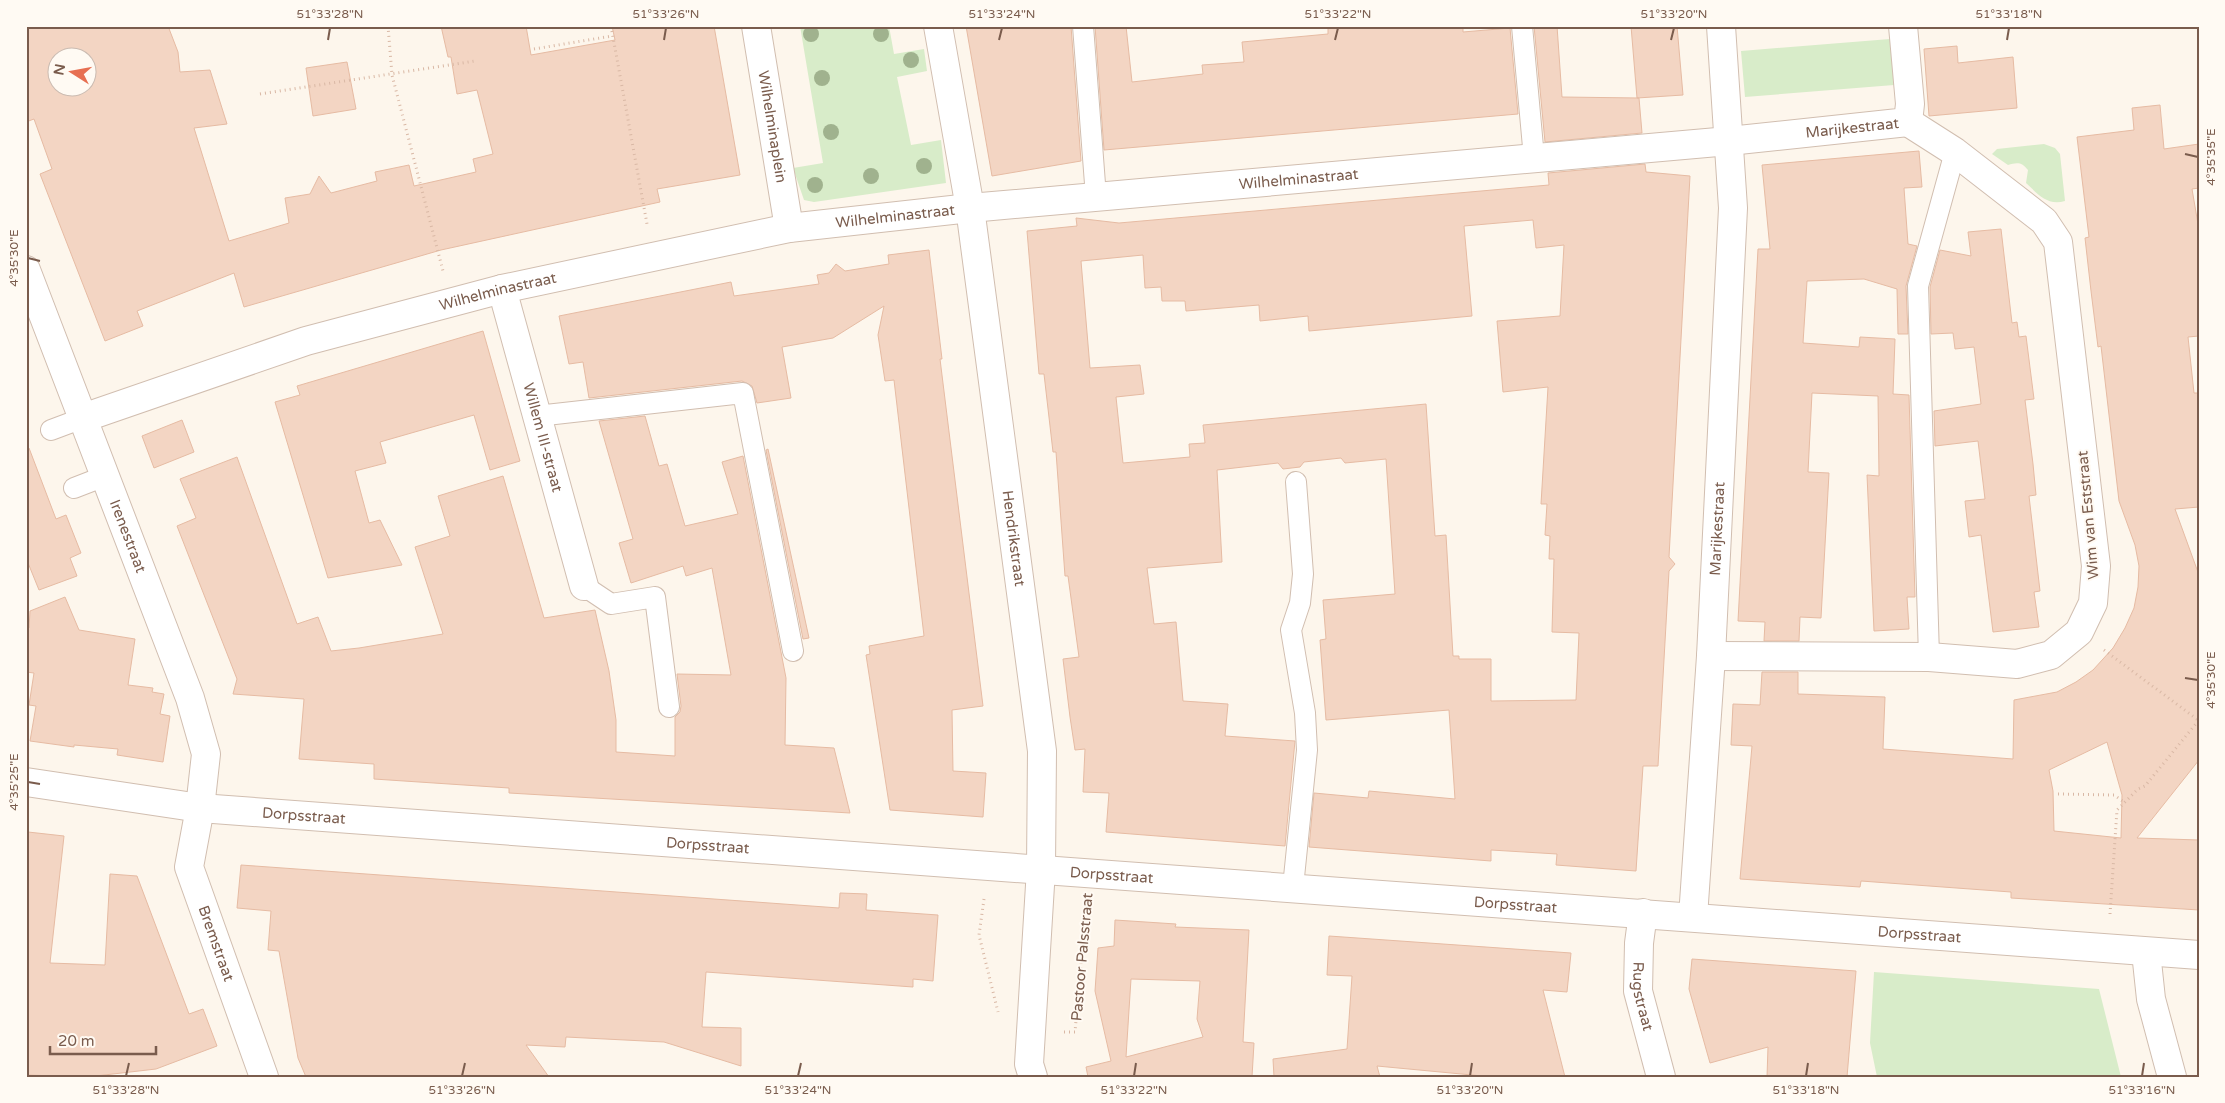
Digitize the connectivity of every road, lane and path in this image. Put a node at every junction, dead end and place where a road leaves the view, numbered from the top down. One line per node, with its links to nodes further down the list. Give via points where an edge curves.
1 (388, 26): 12 (path)
2 (611, 26): 9 (path)
3 (756, 26): 20 (street, Wilhelminaplein)
4 (938, 26): 19 (street)
5 (1083, 26): 18 (lane)
6 (1522, 26): 17 (lane)
7 (1721, 26): 15 (street, Marijkestraat)
8 (1903, 26): 14 (street, Marijkestraat, via 1910,104)
9 (612, 36): 10 (path); 21 (path)
10 (534, 49)
11 (475, 61): 12 (path)
12 (392, 75): 13 (path); 24 (path)
13 (260, 94)
14 (1908, 122): 15 (street, Marijkestraat); 16 (street, Wim van Eststraat)
15 (1729, 141): 17 (street, Wilhelminastraat); 34 (street, Marijkestraat, via 1732,208)
16 (1955, 152): 32 (street, Wim van Eststraat, via 2044,220 2058,242 2096,566 2093,603); 35 (lane, via 1918,286)
17 (1534, 158): 18 (street, Wilhelminastraat)
18 (1096, 197): 19 (street, Wilhelminastraat)
19 (970, 208): 20 (street, Wilhelminastraat); 42 (street, Hendrikstraat, via 1042,751)
20 (789, 228): 21 (street, Wilhelminastraat)
21 (653, 257): 23 (street, Wilhelminastraat)
22 (26, 270): 26 (street, Irenestraat)
23 (502, 289): 24 (street, Wilhelminastraat); 25 (street, Willem III-straat)
24 (451, 302): 26 (street, Wilhelminastraat, via 306,341)
25 (537, 416): 31 (street, Willem III-straat); 33 (lane, via 743,394)
26 (83, 418): 27 (lane); 28 (street, Irenestraat)
27 (51, 430)
28 (105, 476): 30 (lane); 41 (street, Irenestraat, via 190,698 206,754)
29 (1296, 482): 44 (lane, via 1303,574 1300,603 1291,630 1308,750)
30 (74, 488)
31 (584, 586): 36 (lane, via 612,604 655,597)
32 (2079, 632): 35 (street, Wim van Eststraat, via 2051,655 2017,664); 37 (path)
33 (793, 651)
34 (1711, 656): 35 (street, Wim van Eststraat); 48 (street, Marijkestraat)
35 (1929, 657)
36 (669, 707)
37 (2198, 720): 40 (path, via 2145,786 2138,788)
38 (26, 782): 41 (street, Dorpsstraat)
39 (2058, 794): 40 (path, via 2114,794)
40 (2124, 802): 47 (path, via 2117,810)
41 (200, 808): 42 (street, Dorpsstraat); 53 (street, Bremstraat, via 189,867)
42 (1041, 869): 43 (street, Dorpsstraat); 52 (street)
43 (1090, 873): 44 (street, Dorpsstraat); 52 (path, Pastoor Palsstraat, via 1075,1032)
44 (1293, 887): 46 (street, Dorpsstraat)
45 (984, 896): 51 (path, via 979,935)
46 (1643, 913): 48 (street, Dorpsstraat); 55 (street, Rugstraat, via 1638,991)
47 (2110, 914)
48 (1693, 917): 49 (street, Dorpsstraat)
49 (2146, 952): 50 (street, Dorpsstraat); 56 (street, via 2151,999)
50 (2199, 955)
51 (1000, 1022)
52 (1031, 1030): 54 (street, via 1029,1064)
53 (264, 1077)
54 (1033, 1077)
55 (1661, 1077)
56 (2172, 1077)

